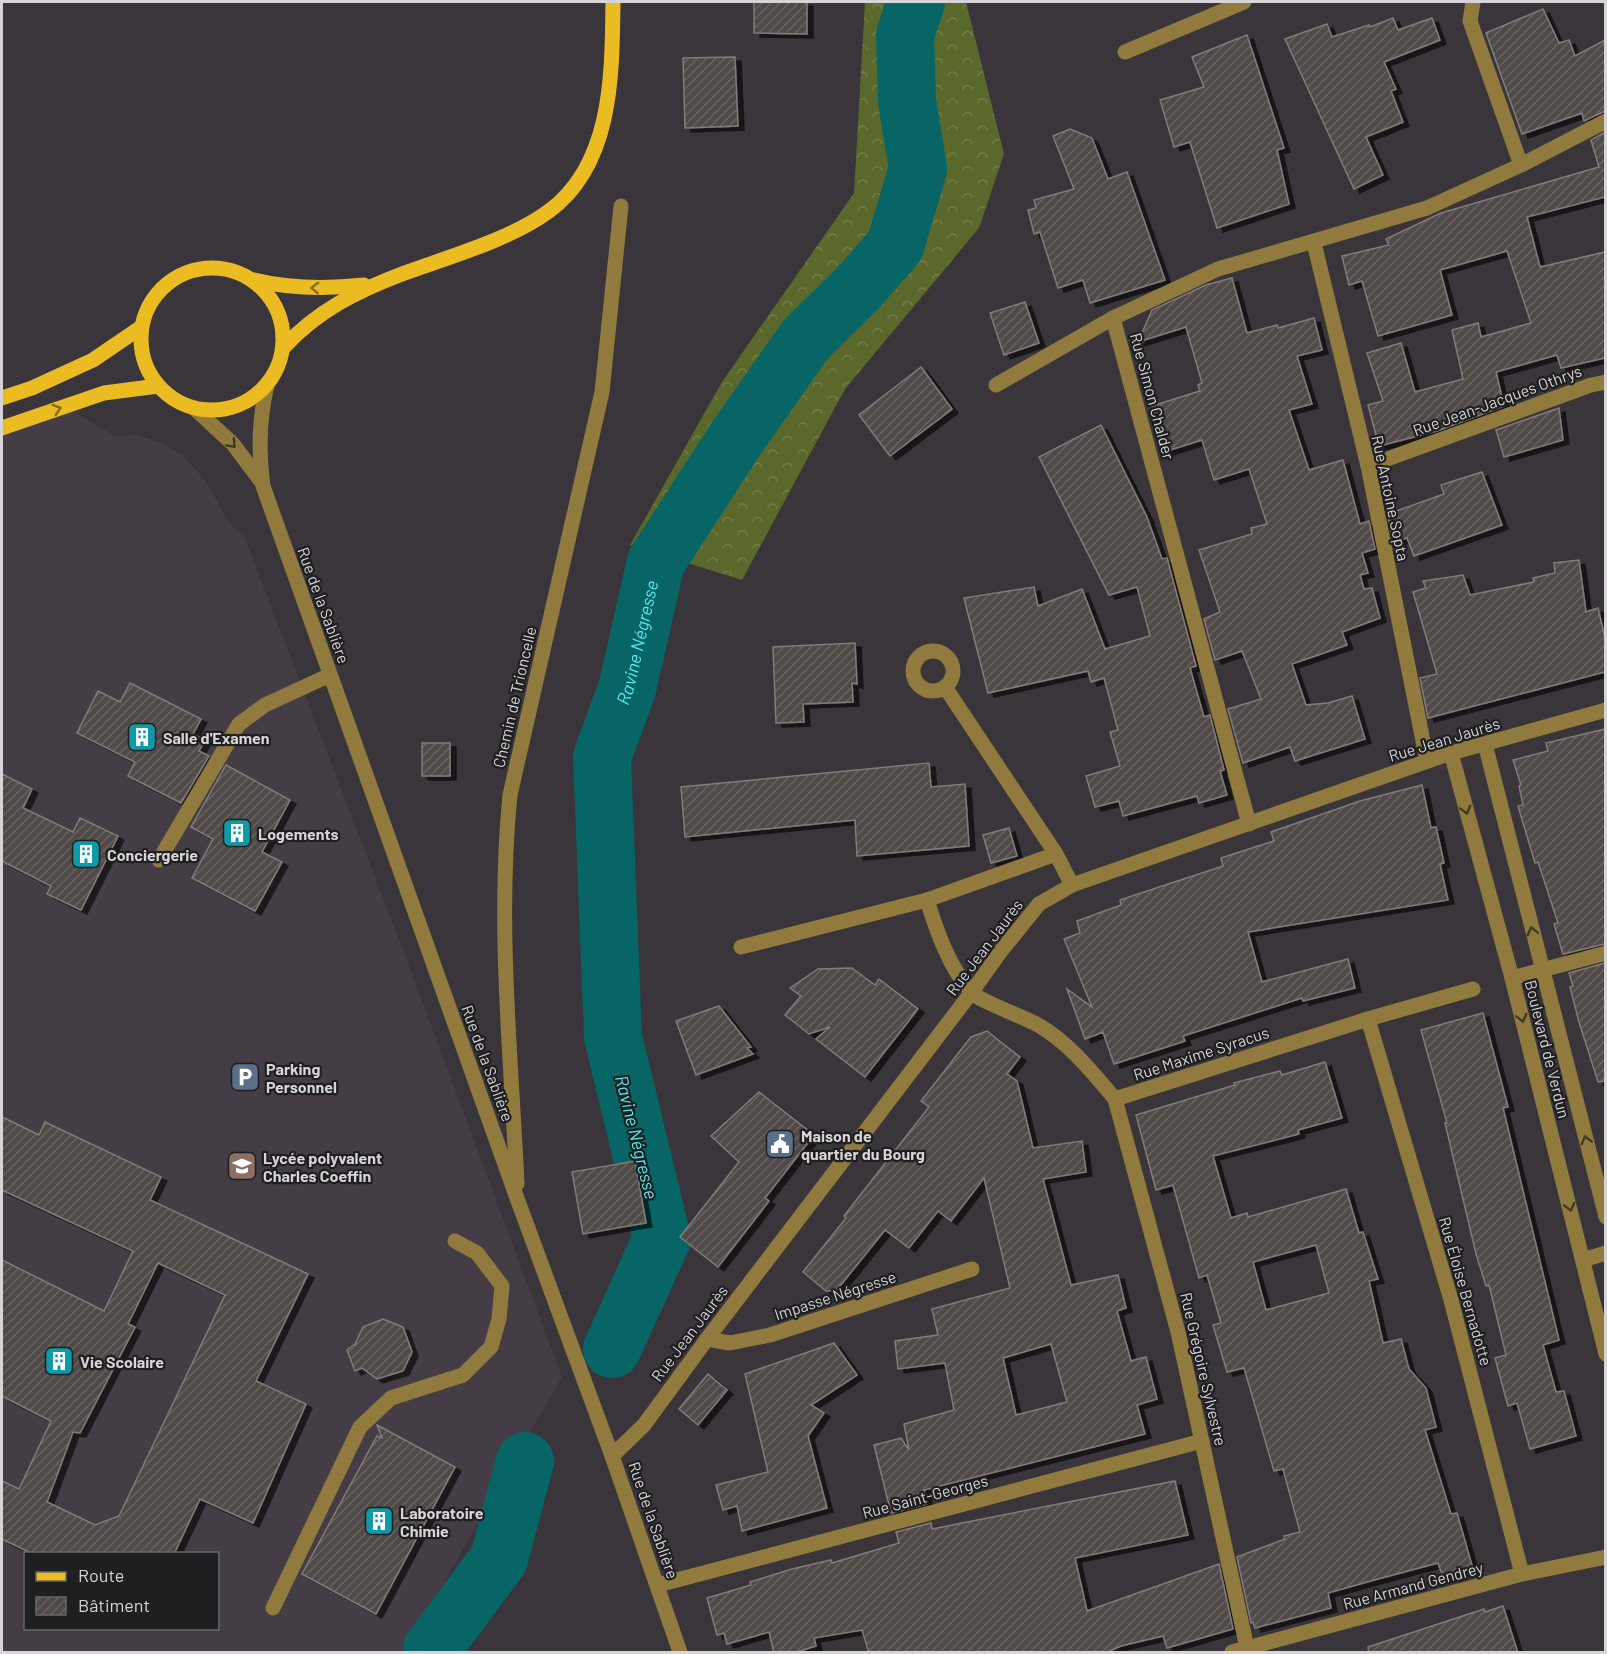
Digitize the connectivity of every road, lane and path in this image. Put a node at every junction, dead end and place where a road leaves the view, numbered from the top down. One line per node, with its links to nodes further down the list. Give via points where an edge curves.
1 (613, 2): 10 (main road, via 607,104 600,134 578,181 564,199 509,234)
2 (1244, 2): 4 (street)
3 (1473, 2): 6 (street, via 1470,21)
4 (1125, 52)
5 (1605, 121): 6 (street, Rue Simon Chalder)
6 (1521, 165): 8 (street, Rue Simon Chalder, via 1427,208)
7 (621, 206): 42 (street, Chemin de Trioncelle, via 602,392 508,806 504,914)
8 (1314, 243): 11 (street, Rue Simon Chalder, via 1218,269); 21 (street, Rue Antoine Sopta)
9 (253, 280): 10 (main road, one-way to 9, via 304,288); 12 (main road, via 227,268 197,268 170,280 150,301); 13 (main road, via 272,298 282,322)
10 (373, 285): 13 (main road, via 317,316)
11 (1113, 318): 16 (street); 29 (street, Rue Simon Chalder)
12 (140, 328): 17 (main road, via 142,359); 18 (main road, via 93,360)
13 (284, 347): 15 (main road)
14 (1605, 382): 21 (street, Rue Jean-Jacques Othrys)
15 (267, 385): 19 (main road, via 246,401 221,410); 22 (street, Rue de la Sablière, via 260,430)
16 (996, 385)
17 (158, 386): 19 (main road, via 174,400); 20 (main road, one-way to 17, via 104,393)
18 (2, 398)
19 (195, 408): 22 (street, Rue de la Sablière, one-way to 22, via 233,444)
20 (2, 428)
21 (1368, 466): 28 (street, Rue Antoine Sopta)
22 (263, 486): 23 (street, Rue de la Sablière)
23 (330, 675): 31 (street, via 265,705 239,724); 42 (street, Rue de la Sablière)
24 (945, 687): 30 (street)
25 (1605, 710): 26 (street, Rue Jean Jaurès)
26 (1485, 744): 27 (street, Rue Jean Jaurès); 36 (street, Boulevard de Verdun, one-way to 26)
27 (1451, 753): 28 (street, Rue Jean Jaurès); 37 (street, Boulevard de Verdun, one-way to 37)
28 (1427, 762): 29 (street, Rue Jean Jaurès)
29 (1249, 824): 32 (street, Rue Jean Jaurès)
30 (1056, 854): 32 (street); 33 (street)
31 (159, 860)
32 (1072, 885): 39 (street, Rue Jean Jaurès, via 1039,904)
33 (927, 900): 34 (street); 39 (street, via 942,946)
34 (741, 947)
35 (1605, 953): 36 (street)
36 (1542, 970): 37 (street); 43 (street, Boulevard de Verdun, one-way to 36)
37 (1512, 978): 46 (street, Boulevard de Verdun, one-way to 46)
38 (1473, 989): 40 (street, Rue Maxime Syracus)
39 (971, 993): 41 (street, via 1038,1024 1059,1039 1079,1056); 48 (street, Rue Jean Jaurès)
40 (1368, 1019): 41 (street, Rue Maxime Syracus); 53 (street, Rue Éloise Bernadotte, via 1451,1300)
41 (1115, 1100): 50 (street, Rue Grégoire Sylvestre, via 1178,1332)
42 (518, 1201): 51 (street, Rue de la Sablière)
43 (1605, 1217)
44 (455, 1241): 55 (street, via 477,1252 502,1286 491,1347 463,1375 391,1398 360,1427)
45 (1605, 1253): 46 (street)
46 (1583, 1260): 49 (street, Boulevard de Verdun)
47 (972, 1269): 48 (street, Impasse Négresse, via 770,1335 730,1344)
48 (707, 1339): 51 (street, Rue Jean Jaurès, via 644,1425)
49 (1605, 1354)
50 (1202, 1441): 54 (street, Rue Saint-Georges); 56 (street, Rue Grégoire Sylvestre)
51 (612, 1456): 54 (street, Rue de la Sablière)
52 (1605, 1557): 53 (street, Rue Armand Gendrey)
53 (1522, 1574): 56 (street, Rue Armand Gendrey)
54 (658, 1585): 57 (street, Rue de la Sablière)
55 (273, 1608)
56 (1247, 1648): 58 (street, Rue Armand Gendrey)
57 (680, 1653)
58 (1232, 1653)

